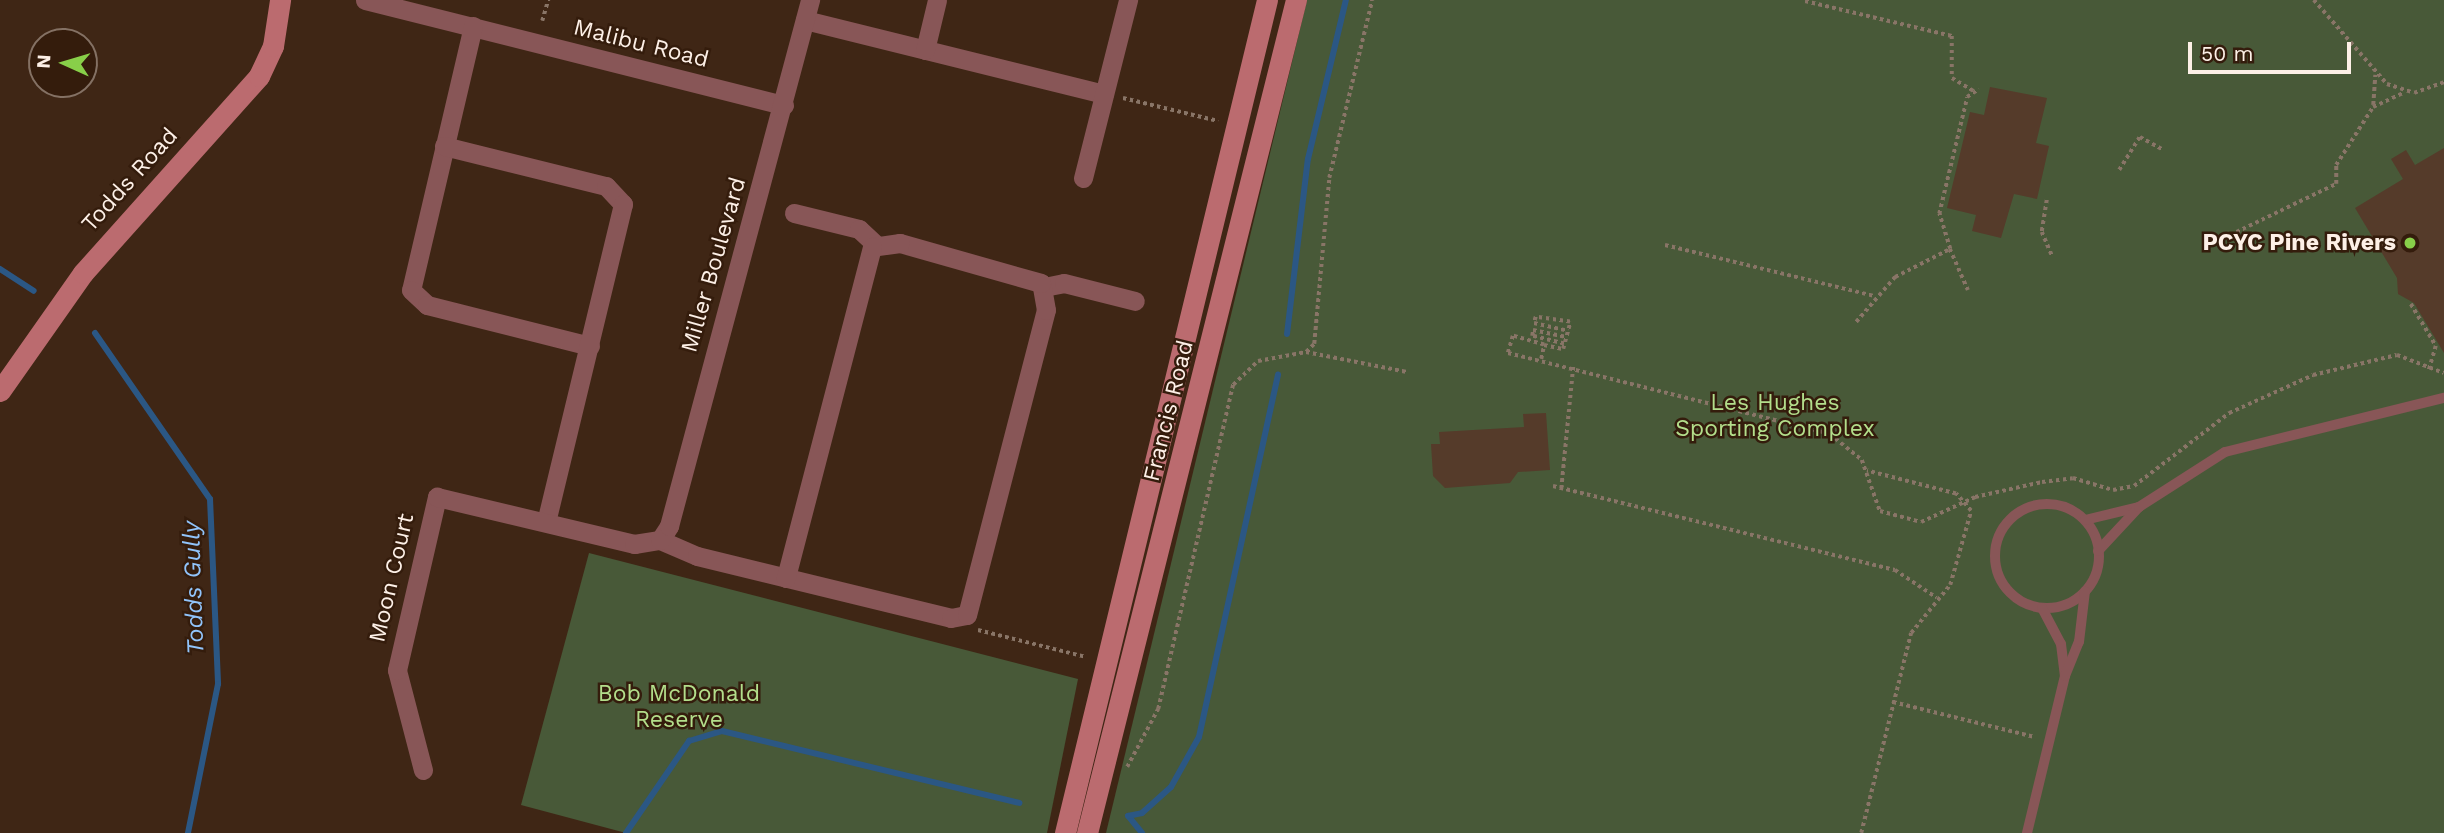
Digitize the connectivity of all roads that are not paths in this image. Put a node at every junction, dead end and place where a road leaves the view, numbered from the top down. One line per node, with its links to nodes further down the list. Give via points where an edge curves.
1 (280, 0): 20 (main road, Todds Road, via 277,33 260,76 83,273)
2 (365, 0): 9 (street, Malibu Road)
3 (810, 0): 8 (street, Miller Boulevard)
4 (937, 0): 10 (street)
5 (1128, 0): 11 (street)
6 (1267, 0): 32 (main road, Francis Road)
7 (1296, 0): 33 (main road, Francis Road)
8 (805, 20): 10 (street); 12 (street, Miller Boulevard)
9 (473, 26): 12 (street, Malibu Road); 13 (street)
10 (925, 50): 11 (street)
11 (1104, 94): 14 (street)
12 (784, 105): 25 (street, Miller Boulevard, via 740,247 675,511)
13 (444, 146): 19 (street, via 618,194 621,216); 19 (street, via 410,279 413,296)
14 (1083, 178)
15 (794, 213): 16 (street, via 859,229)
16 (875, 244): 17 (street, via 913,246 1026,275); 27 (street, via 863,265)
17 (1044, 287): 18 (street, via 1064,284); 27 (street, via 1046,310 977,595 964,617)
18 (1135, 301)
19 (590, 346): 24 (street)
20 (0, 391)
21 (2444, 397): 22 (lane, via 2253,440 2195,468)
22 (2139, 507): 23 (lane); 26 (lane)
23 (2085, 520): 26 (lane); 29 (lane, via 2043,504 2016,513 1998,536 2000,580 2017,599)
24 (546, 522): 25 (street, Moon Court, via 634,544); 31 (street, Moon Court, via 437,496 397,670)
25 (660, 540): 27 (street, via 689,554)
26 (2098, 551): 28 (lane)
27 (786, 578)
28 (2085, 591): 29 (lane); 30 (lane, via 2079,642)
29 (2042, 608): 30 (lane, via 2062,644)
30 (2065, 676): 34 (lane)
31 (423, 770)
32 (1065, 833)
33 (1087, 833)
34 (2027, 833)

